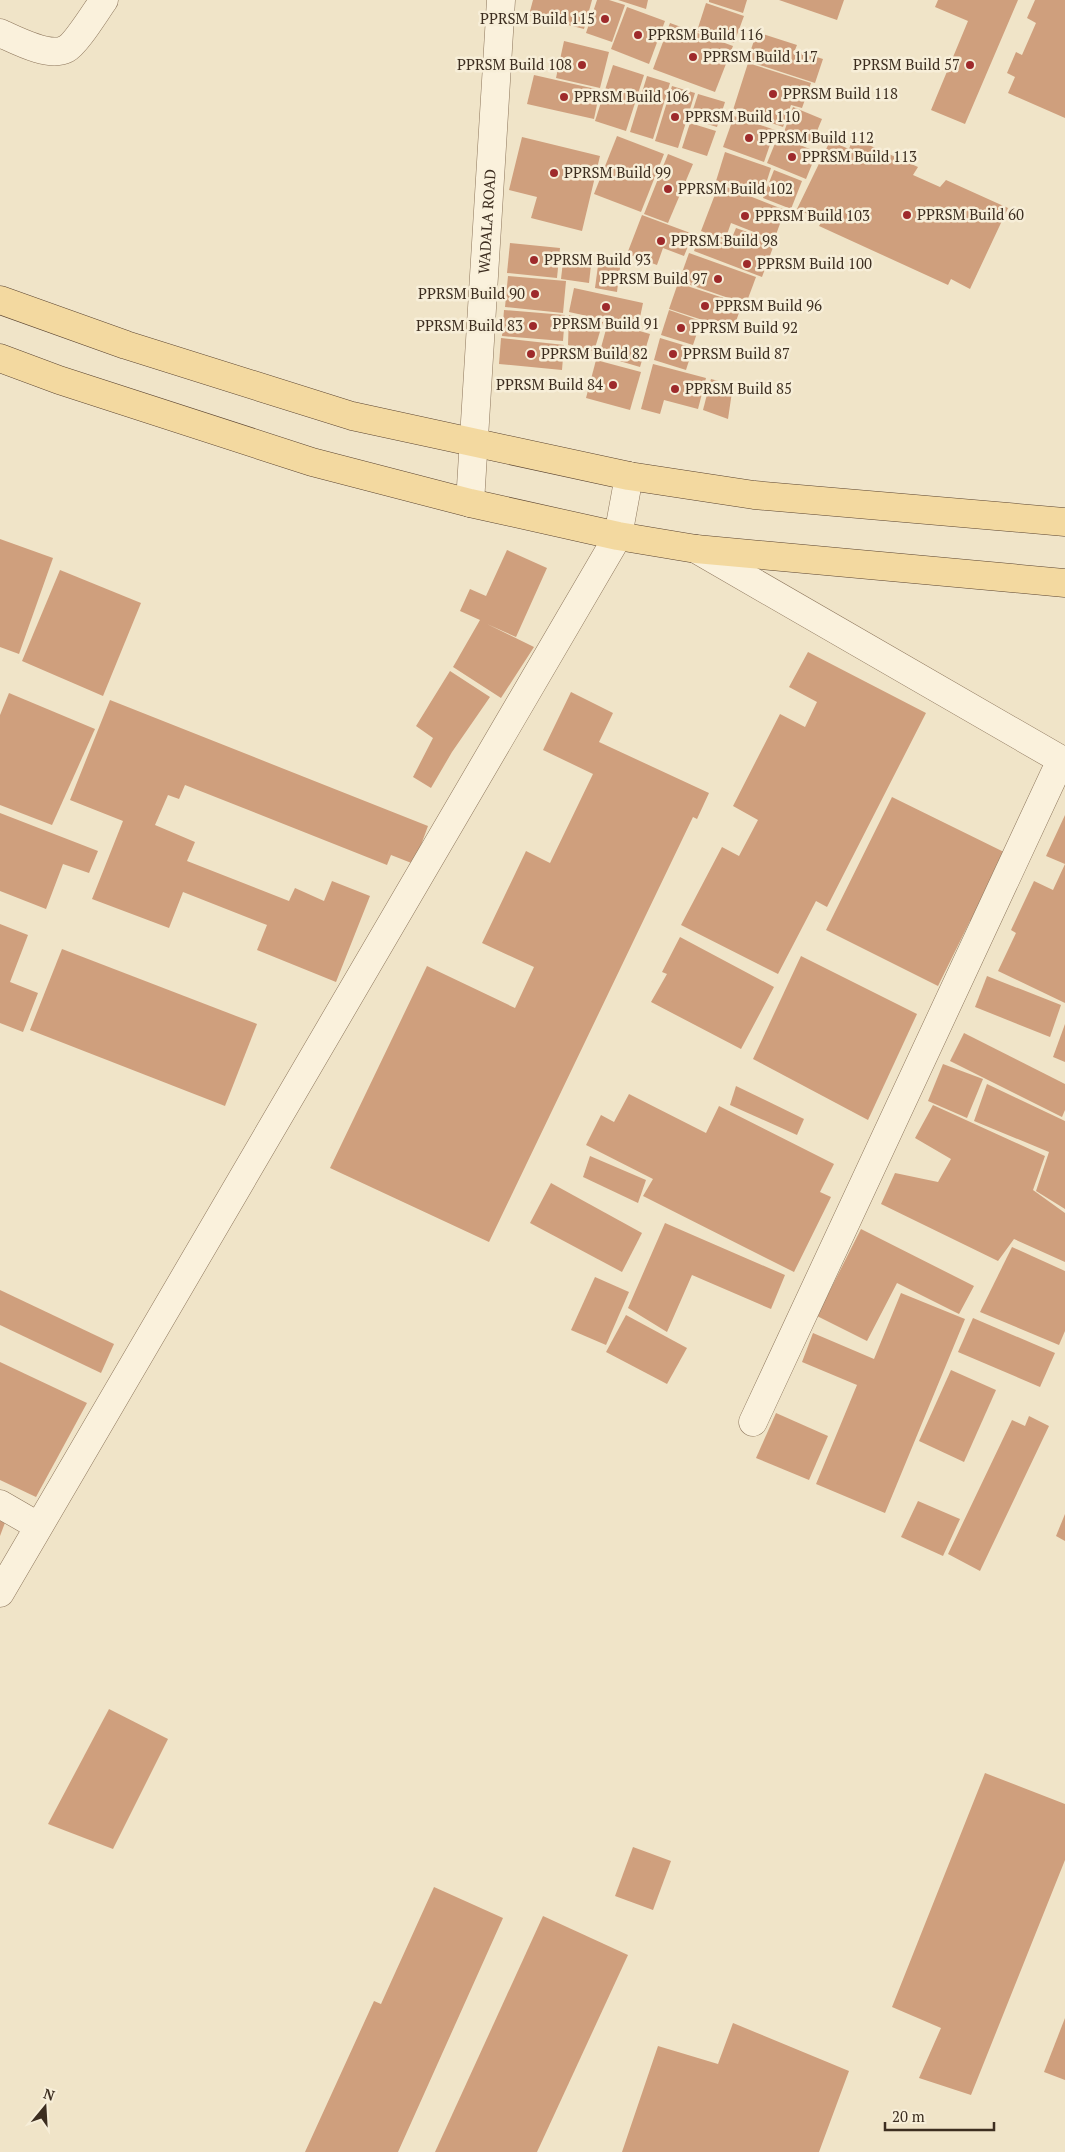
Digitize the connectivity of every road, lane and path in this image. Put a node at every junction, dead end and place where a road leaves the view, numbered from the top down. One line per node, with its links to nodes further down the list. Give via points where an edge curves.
1 (104, 0): 3 (street, via 66,49 35,48)
2 (501, 0): 6 (street, WADALA ROAD)
3 (0, 34)
4 (0, 300): 6 (main road, via 246,384 352,416)
5 (0, 358): 8 (main road, via 312,462)
6 (474, 444): 7 (main road); 8 (street, WADALA ROAD)
7 (629, 476): 9 (main road, via 754,495); 10 (street)
8 (470, 503): 10 (main road)
9 (1065, 522)
10 (618, 536): 11 (main road); 16 (street)
11 (696, 548): 12 (main road); 13 (street)
12 (1065, 583)
13 (1063, 761): 14 (street)
14 (753, 1422)
15 (0, 1504): 16 (street)
16 (38, 1526): 17 (street)
17 (0, 1593)

